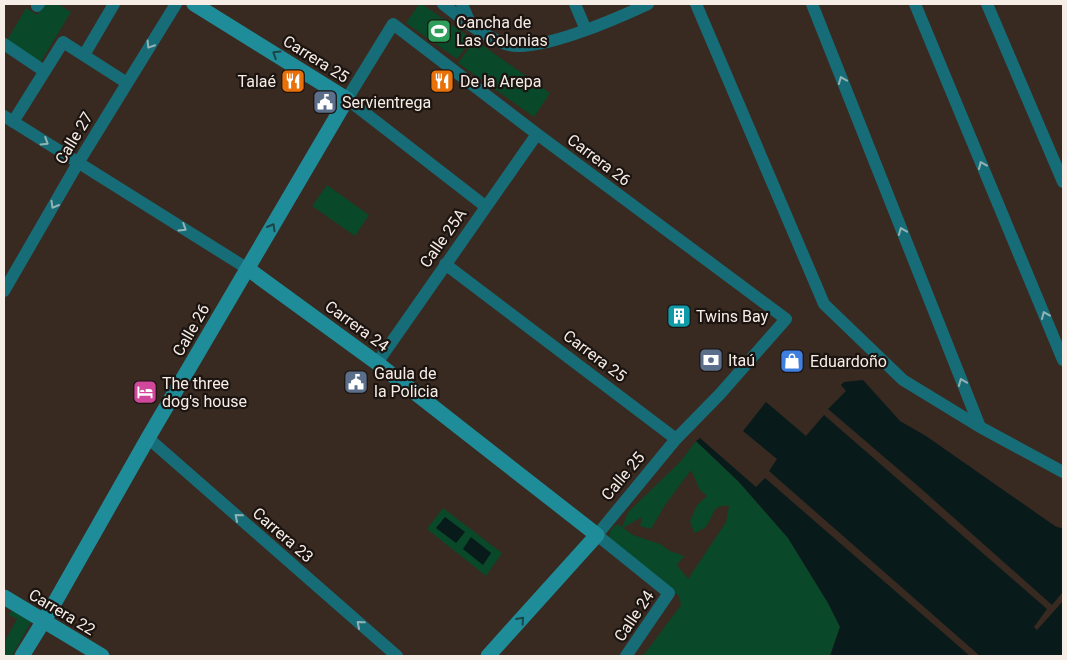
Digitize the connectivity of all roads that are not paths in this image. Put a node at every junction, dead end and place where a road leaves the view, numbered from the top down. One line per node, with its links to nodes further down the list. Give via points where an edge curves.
1 (114, 4): 17 (street)
2 (176, 4): 19 (street, Calle 27, one-way to 19)
3 (194, 4): 20 (main road, Carrera 25, one-way to 3)
4 (444, 4): 14 (street)
5 (462, 4): 14 (street)
6 (575, 4): 15 (street)
7 (648, 4): 12 (street)
8 (696, 4): 32 (street, via 824,304 904,380)
9 (812, 4): 32 (street, one-way to 9)
10 (916, 4): 30 (street, one-way to 10)
11 (987, 4): 24 (street)
12 (631, 7): 15 (street)
13 (393, 24): 20 (street, Calle 26); 22 (street, Carrera 26)
14 (471, 26): 15 (street, via 506,44 534,45)
15 (586, 30)
16 (4, 44): 18 (street)
17 (84, 55): 18 (street, via 63,42); 19 (street)
18 (44, 71): 21 (street)
19 (127, 83): 23 (street, Calle 27)
20 (347, 98): 25 (street, Carrera 25); 27 (main road, Calle 26, one-way to 20)
21 (8, 119): 23 (street, Carrera 24, one-way to 23)
22 (536, 134): 25 (street, Calle 25A); 29 (street, Carrera 26)
23 (78, 163): 27 (street, Carrera 24, one-way to 27); 28 (street, Calle 27, one-way to 28)
24 (1063, 182)
25 (485, 206): 26 (street, Calle 25A)
26 (445, 264): 31 (street, Calle 25A); 34 (street, Carrera 25)
27 (248, 269): 31 (main road, Carrera 24); 33 (main road, Calle 26)
28 (4, 292)
29 (786, 319): 34 (street, Calle 25)
30 (1063, 360)
31 (377, 363): 36 (main road, Carrera 24)
32 (980, 427): 35 (street)
33 (148, 438): 39 (main road, Calle 26); 42 (street, Carrera 23, one-way to 33)
34 (676, 439): 36 (street, Calle 25)
35 (1063, 472)
36 (597, 535): 37 (street, Carrera 24); 43 (main road, Calle 25, one-way to 36)
37 (669, 593): 44 (street, Calle 24)
38 (4, 597): 39 (main road, Carrera 22)
39 (44, 621): 40 (main road, Calle 26); 41 (main road, Carrera 22)
40 (22, 656)
41 (102, 656)
42 (397, 656)
43 (488, 656)
44 (626, 656)

